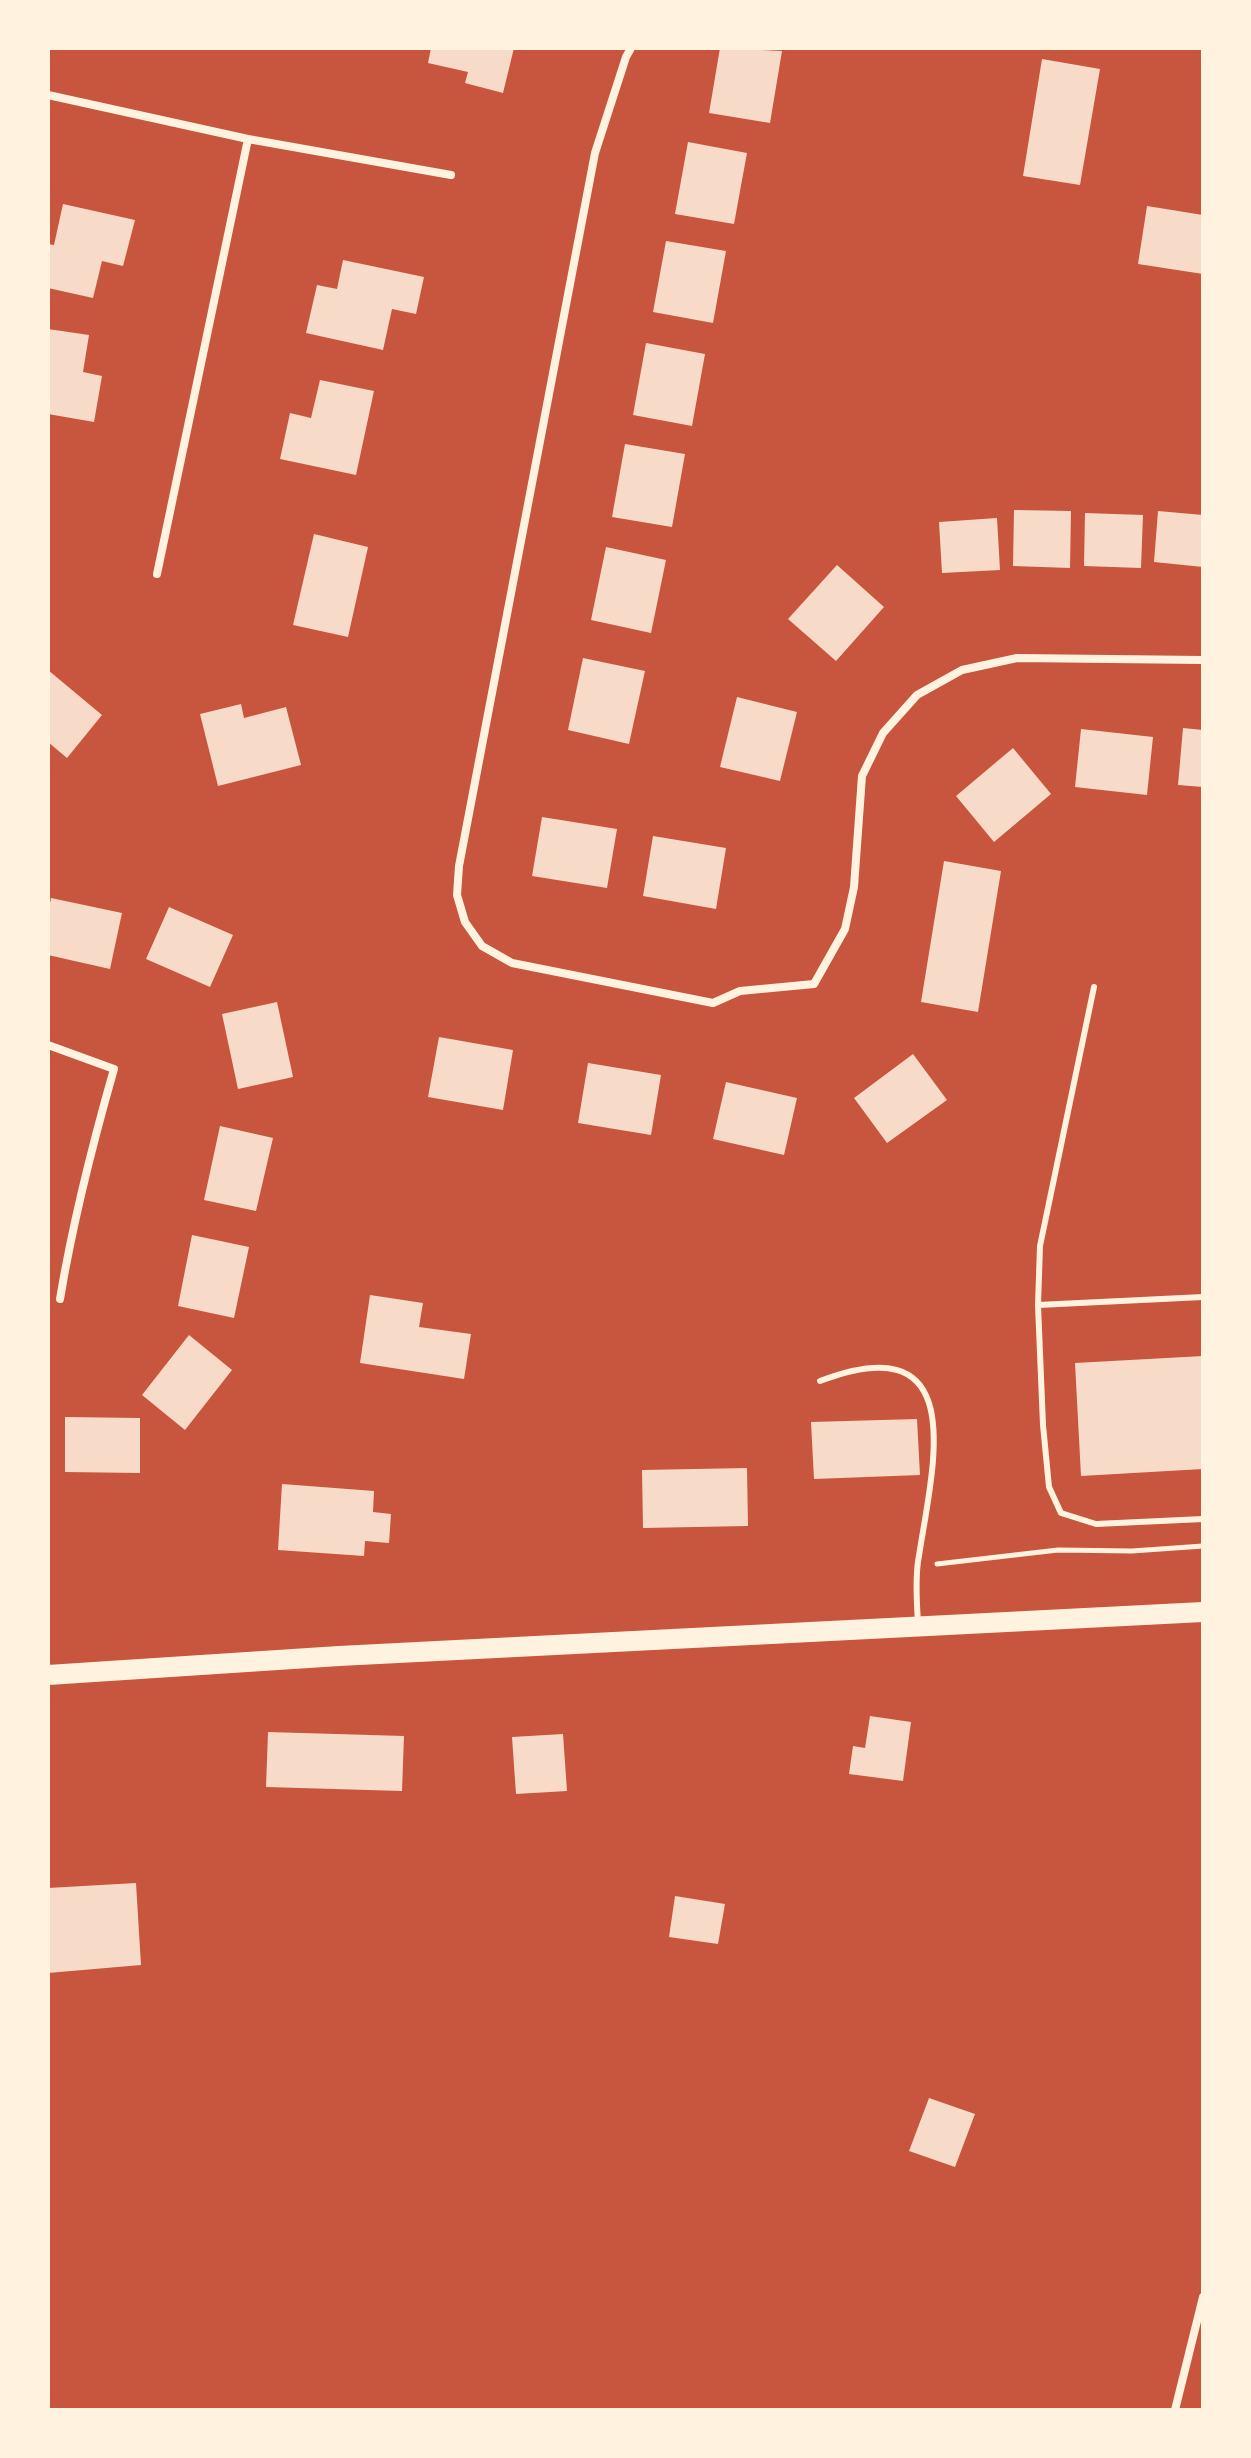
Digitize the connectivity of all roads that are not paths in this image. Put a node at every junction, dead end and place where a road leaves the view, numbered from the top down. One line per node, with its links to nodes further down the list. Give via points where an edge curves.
1 (631, 48): 6 (street, via 595,153 459,866 457,895 465,922 482,946 512,963 713,1003 740,991 814,984 845,929 854,887 862,776 883,733 917,695 962,670 1017,658)
2 (48, 95): 3 (street)
3 (248, 139): 4 (street); 5 (street)
4 (451, 175)
5 (157, 574)
6 (1203, 660)
7 (1094, 987): 11 (lane, via 1040,1246)
8 (48, 1045): 10 (street, via 114,1069 83,1179)
9 (1203, 1297): 11 (lane)
10 (60, 1299)
11 (1038, 1305): 13 (lane, via 1049,1487 1061,1513 1096,1524)
12 (820, 1381): 15 (lane, via 852,1369 889,1366 914,1377 928,1401 934,1470 917,1565)
13 (1203, 1519)
14 (1203, 1612): 15 (main road)
15 (918, 1627): 16 (main road)
16 (48, 1675)
17 (1203, 2297): 18 (street)
18 (1175, 2410)

